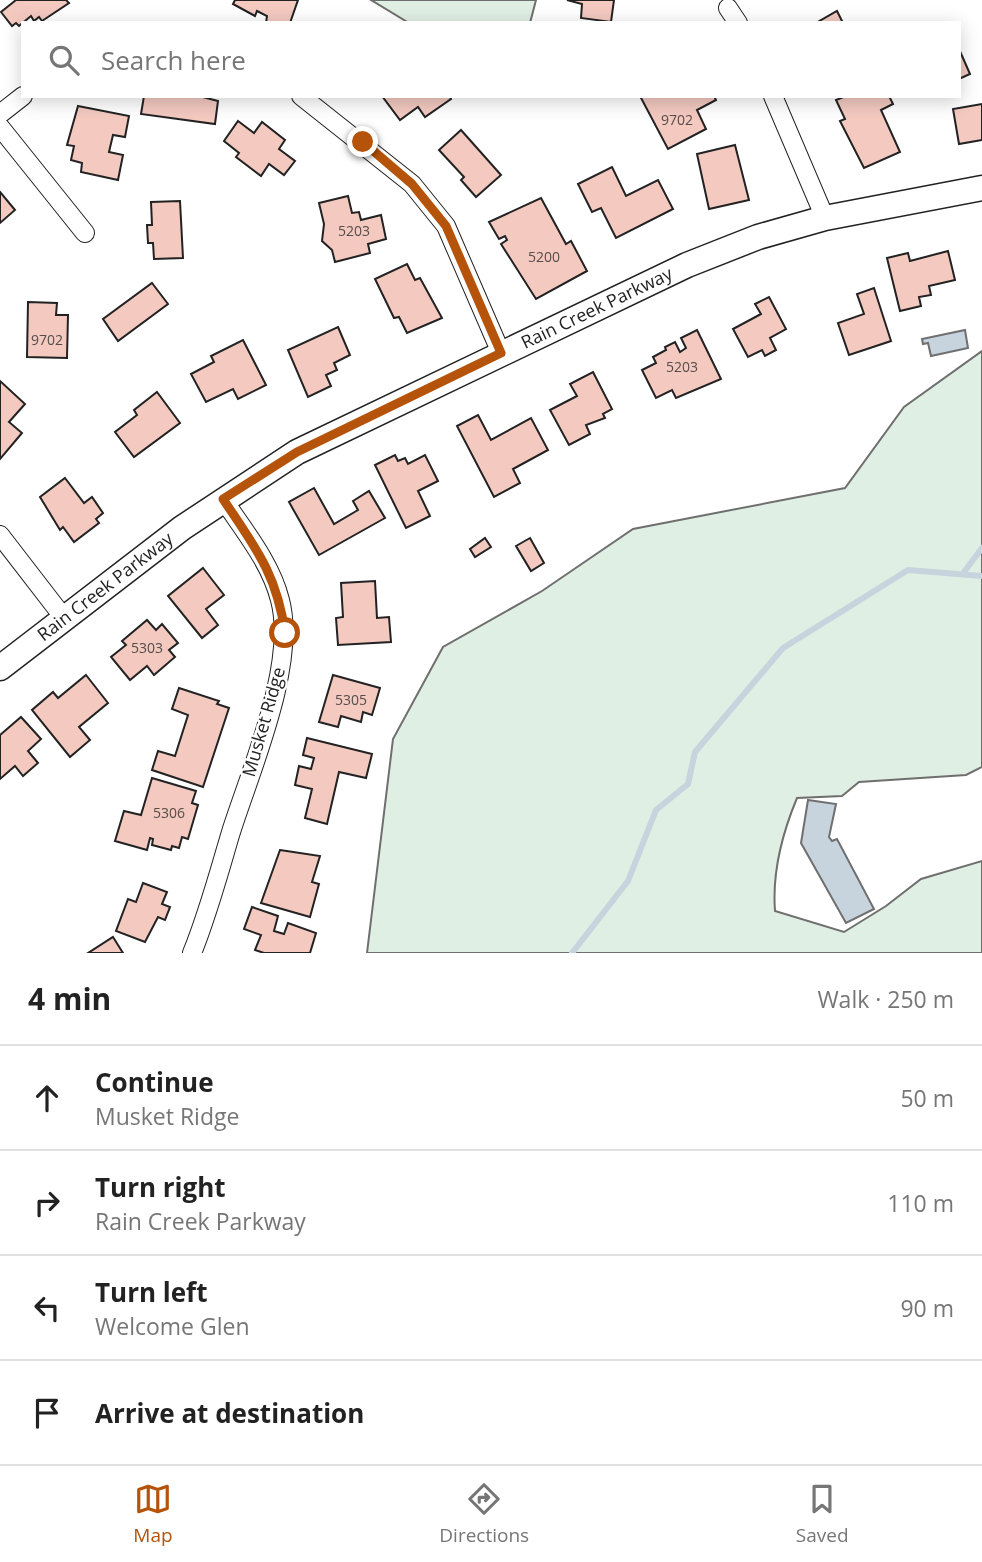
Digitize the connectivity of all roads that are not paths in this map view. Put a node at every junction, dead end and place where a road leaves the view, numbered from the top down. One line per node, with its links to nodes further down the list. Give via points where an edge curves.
1 (21, 98): 4 (street)
2 (304, 98): 9 (street, via 412,184 446,226)
3 (774, 98): 7 (street)
4 (0, 114)
5 (0, 127): 8 (street)
6 (982, 188): 7 (street, Rain Creek Parkway)
7 (825, 218): 9 (street, Rain Creek Parkway, via 758,237 687,265)
8 (85, 233)
9 (501, 353): 10 (street, Rain Creek Parkway, via 297,452)
10 (223, 499): 12 (street, Rain Creek Parkway); 14 (street, Musket Ridge, via 269,569 281,601 285,633 271,708)
11 (0, 535): 12 (street)
12 (64, 618): 13 (street, Rain Creek Parkway)
13 (0, 668)
14 (192, 953)

